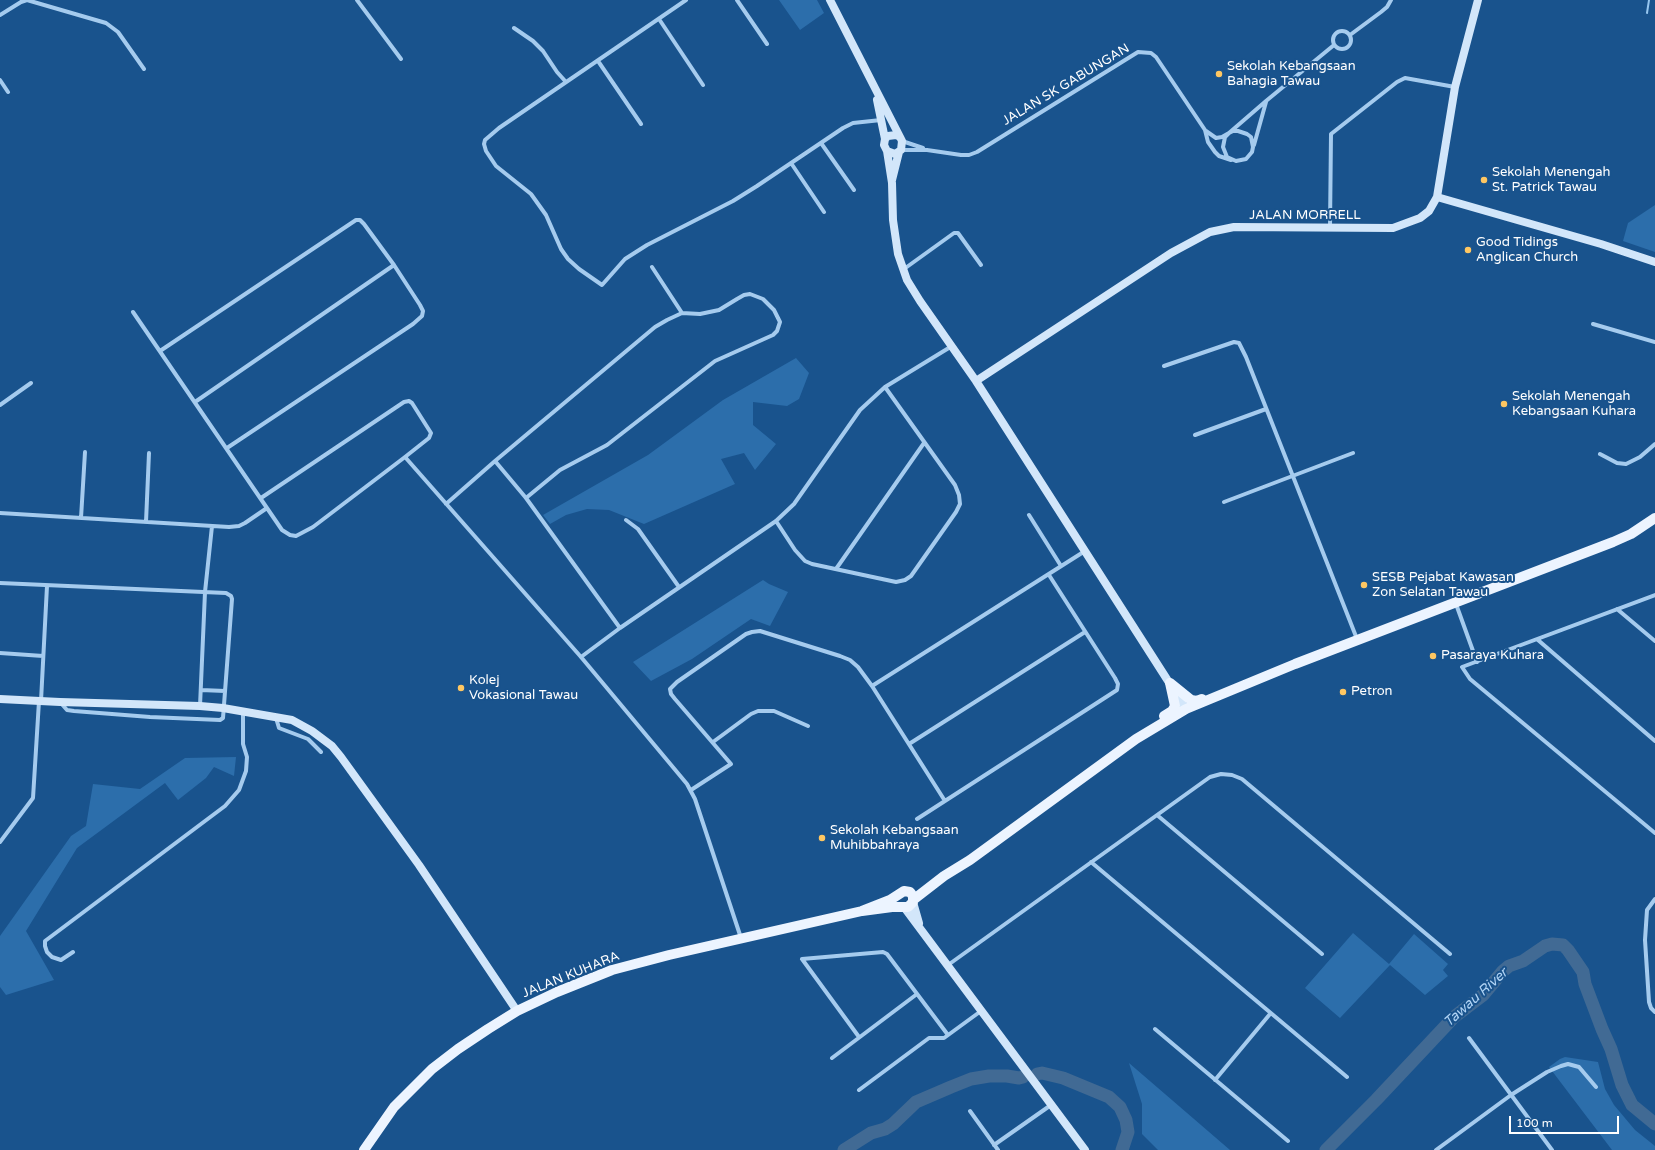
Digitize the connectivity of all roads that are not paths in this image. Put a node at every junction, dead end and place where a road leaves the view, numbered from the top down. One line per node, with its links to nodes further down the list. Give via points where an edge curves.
1 (358, 0): 13 (street)
2 (686, 0): 8 (street)
3 (737, 0): 11 (street)
4 (830, 0): 18 (street)
5 (1391, 0): 10 (street, via 1387,7)
6 (1478, 0): 20 (street)
7 (0, 15): 15 (street, via 27,0 106,23 118,32)
8 (659, 19): 14 (street); 19 (street)
9 (514, 28): 17 (street, via 543,51)
10 (1350, 35): 12 (street, via 1345,31 1336,33 1333,38); 12 (street, via 1352,41 1347,48 1340,49)
11 (767, 44)
12 (1334, 45): 22 (street)
13 (401, 59)
14 (598, 61): 17 (street); 24 (street)
15 (144, 69)
16 (0, 80): 21 (street)
17 (566, 82): 35 (street, via 488,136 484,144 496,166 538,202 568,259 602,285 625,259 646,245 733,201)
18 (873, 83): 23 (street); 28 (street)
19 (703, 85)
20 (1455, 87): 38 (street); 40 (street, via 1405,78 1396,82 1330,134)
21 (8, 92)
22 (1266, 101): 26 (street); 30 (street)
23 (881, 120): 27 (street); 29 (street, via 853,123)
24 (641, 124)
25 (1205, 130): 26 (street, via 1216,138); 31 (street, JALAN SK GABUNGAN, via 1161,64 1151,53 1138,52 977,152 961,155); 34 (street, JALAN SK GABUNGAN, via 1208,142 1215,152)
26 (1229, 134): 30 (street, via 1238,131 1247,134 1253,142); 34 (street, via 1223,142 1223,147)
27 (885, 139): 28 (street, via 892,135); 32 (street)
28 (901, 139): 31 (street, JALAN SK GABUNGAN); 33 (street)
29 (821, 143): 35 (street); 37 (street)
30 (1253, 147): 34 (street, via 1246,159)
31 (927, 150): 33 (street, JALAN SK GABUNGAN)
32 (887, 151): 33 (street, via 892,154); 36 (street)
33 (900, 151): 36 (street)
34 (1231, 160)
35 (791, 163): 39 (street)
36 (892, 183): 45 (street, via 895,241)
37 (854, 190)
38 (1437, 197): 40 (street, JALAN MORRELL, via 1429,211 1420,218 1393,228); 41 (street)
39 (824, 212)
40 (1330, 228): 53 (street, JALAN MORRELL, via 1234,227 1210,232 1171,253)
41 (1655, 262)
42 (394, 265): 51 (street, via 364,224 356,220); 56 (street); 62 (street, via 420,304 422,316 414,324)
43 (981, 265): 45 (street, via 958,233 954,233)
44 (652, 267): 47 (street)
45 (902, 270): 50 (street, via 920,301)
46 (133, 312): 51 (street)
47 (682, 313): 68 (street, via 655,327); 71 (street, via 710,313 750,294 769,304 780,322 773,335 715,361 607,445 560,470)
48 (1593, 324): 49 (street)
49 (1655, 342)
50 (952, 346): 53 (street); 55 (street)
51 (160, 351): 56 (street)
52 (1164, 366): 58 (street, via 1239,342)
53 (976, 381): 83 (street)
54 (31, 383): 57 (street)
55 (886, 387): 60 (street); 80 (street, via 860,410 794,504)
56 (195, 402): 62 (street)
57 (0, 405)
58 (1266, 408): 59 (street); 69 (street)
59 (1195, 435)
60 (924, 443): 85 (street); 85 (street, via 954,485 960,504 919,566 911,576 896,582)
61 (1655, 444): 66 (street, via 1640,457 1626,464 1617,463)
62 (227, 448): 70 (street)
63 (84, 452): 77 (street)
64 (149, 453): 81 (street)
65 (1353, 453): 69 (street)
66 (1600, 454)
67 (405, 457): 70 (street, via 429,438 431,433 409,401); 73 (street); 74 (street, via 296,536 282,530)
68 (495, 461): 71 (street); 73 (street)
69 (1293, 476): 72 (street); 96 (street)
70 (261, 498): 74 (street)
71 (526, 498): 94 (street)
72 (1224, 502)
73 (446, 504): 101 (street)
74 (267, 508): 82 (street, via 239,526)
75 (0, 513): 77 (street)
76 (1028, 515): 84 (street)
77 (81, 518): 81 (street)
78 (1655, 518): 92 (main road, via 1613,542)
79 (626, 520): 89 (street, via 638,529)
80 (776, 521): 85 (street, via 790,544 805,561); 89 (street)
81 (146, 522): 82 (street)
82 (212, 526): 90 (street)
83 (1085, 551): 84 (street); 103 (street)
84 (1061, 566): 86 (street)
85 (836, 569)
86 (1049, 574): 95 (street); 104 (street)
87 (0, 583): 88 (street)
88 (47, 586): 90 (street); 100 (street)
89 (679, 587): 94 (street)
90 (205, 592): 105 (street); 106 (street, via 226,593 232,600)
91 (1655, 595): 93 (street)
92 (1456, 601): 96 (main road); 102 (street)
93 (1617, 609): 97 (street); 98 (street)
94 (620, 628): 101 (street)
95 (1085, 632): 120 (street); 123 (street, via 1115,678 1117,690)
96 (1358, 640): 107 (main road)
97 (1538, 640): 102 (street); 118 (street)
98 (1655, 641)
99 (0, 653): 100 (street)
100 (43, 656): 109 (street)
101 (580, 657): 122 (street)
102 (1477, 662): 126 (street, via 1462,667 1470,679)
103 (1170, 683): 107 (main road, via 1191,700); 113 (street); 117 (main road, via 1174,709 1139,732)
104 (872, 686): 119 (street, via 850,660 769,633 752,632 670,689 675,699); 120 (street)
105 (201, 690): 106 (street); 111 (street)
106 (225, 691): 112 (street)
107 (1211, 697): 113 (main road)
108 (0, 701): 109 (street)
109 (40, 701): 110 (street); 127 (street, via 33,798)
110 (60, 702): 111 (street); 112 (street, via 67,710 74,711 216,721 223,718)
111 (200, 706): 112 (street)
112 (224, 708): 114 (street)
113 (1186, 709): 117 (main road)
114 (242, 710): 115 (street); 133 (street, via 243,744 247,757 246,771 239,790 225,806 45,941 47,952 57,960)
115 (276, 717): 121 (street, via 279,728 308,739); 139 (street, via 292,720 332,746 418,865)
116 (808, 726): 119 (street, via 774,711 758,711)
117 (1136, 739): 130 (main road, via 989,846)
118 (1655, 741)
119 (713, 742): 122 (street, via 732,764)
120 (909, 744): 123 (street)
121 (321, 752)
122 (691, 790): 132 (street)
123 (945, 801): 125 (street)
124 (1157, 815): 128 (street); 134 (street); 135 (street, via 1210,777 1221,774 1242,779)
125 (917, 819)
126 (1655, 833)
127 (0, 842)
128 (1091, 862): 136 (street); 141 (street)
129 (1655, 899): 140 (street, via 1647,910 1645,940 1648,1002)
130 (908, 901): 131 (main road); 131 (main road, via 898,902 898,896); 136 (street, via 920,928)
131 (862, 911): 132 (main road, JALAN KUHARA)
132 (741, 938): 139 (main road, JALAN KUHARA, via 612,970 557,992)
133 (73, 952)
134 (1322, 954)
135 (1450, 954)
136 (948, 965): 138 (street)
137 (917, 994): 143 (street); 144 (street); 144 (street, via 884,952 802,959)
138 (981, 1010): 143 (street); 152 (street)
139 (518, 1012): 156 (main road, JALAN KUHARA, via 458,1049 432,1069 394,1107)
140 (1655, 1012)
141 (1270, 1014): 147 (street); 148 (street)
142 (1155, 1029): 148 (street)
143 (948, 1035): 150 (street, via 944,1038 928,1038)
144 (859, 1037): 146 (street)
145 (1469, 1038): 151 (street)
146 (832, 1058)
147 (1347, 1077)
148 (1215, 1080): 154 (street)
149 (1596, 1087): 151 (street, via 1579,1067 1568,1064 1547,1072)
150 (859, 1090)
151 (1511, 1095): 159 (street); 160 (street)
152 (1051, 1104): 155 (street); 158 (street)
153 (970, 1111): 155 (street)
154 (1288, 1141)
155 (994, 1145): 157 (street)
156 (364, 1150)
157 (998, 1150)
158 (1085, 1150)
159 (1436, 1150)
160 (1552, 1150)

